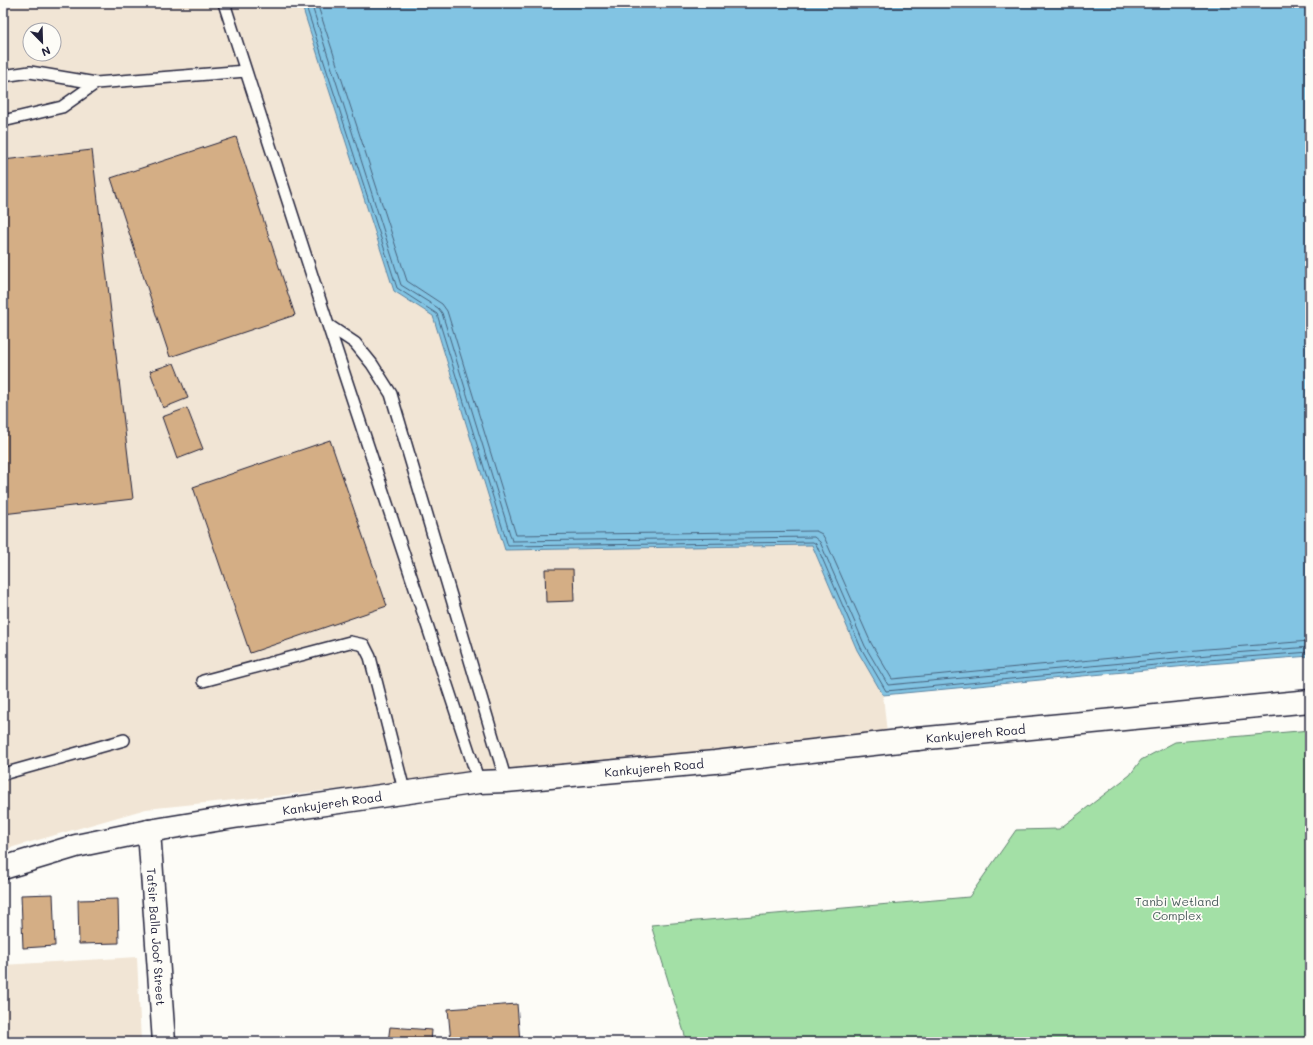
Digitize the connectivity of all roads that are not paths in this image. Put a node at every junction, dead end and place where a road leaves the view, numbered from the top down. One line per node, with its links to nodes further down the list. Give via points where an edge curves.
1 (224, 3): 2 (lane)
2 (246, 71): 4 (lane); 6 (lane)
3 (3, 76): 4 (lane, via 30,72)
4 (96, 83): 5 (lane, via 62,106)
5 (3, 121)
6 (328, 325): 11 (lane, via 355,344 372,364 391,394); 12 (lane)
7 (203, 681): 13 (lane, via 350,642 364,645 370,657)
8 (1310, 701): 11 (street, Kankujereh Road)
9 (124, 740): 10 (lane)
10 (3, 774)
11 (506, 781): 12 (street, Kankujereh Road)
12 (479, 782): 13 (street, Kankujereh Road)
13 (404, 794): 14 (street, Kankujereh Road)
14 (149, 831): 15 (street, Kankujereh Road, via 76,846); 16 (street, Tafsir Balla Joof Street)
15 (3, 868)
16 (164, 1042)

